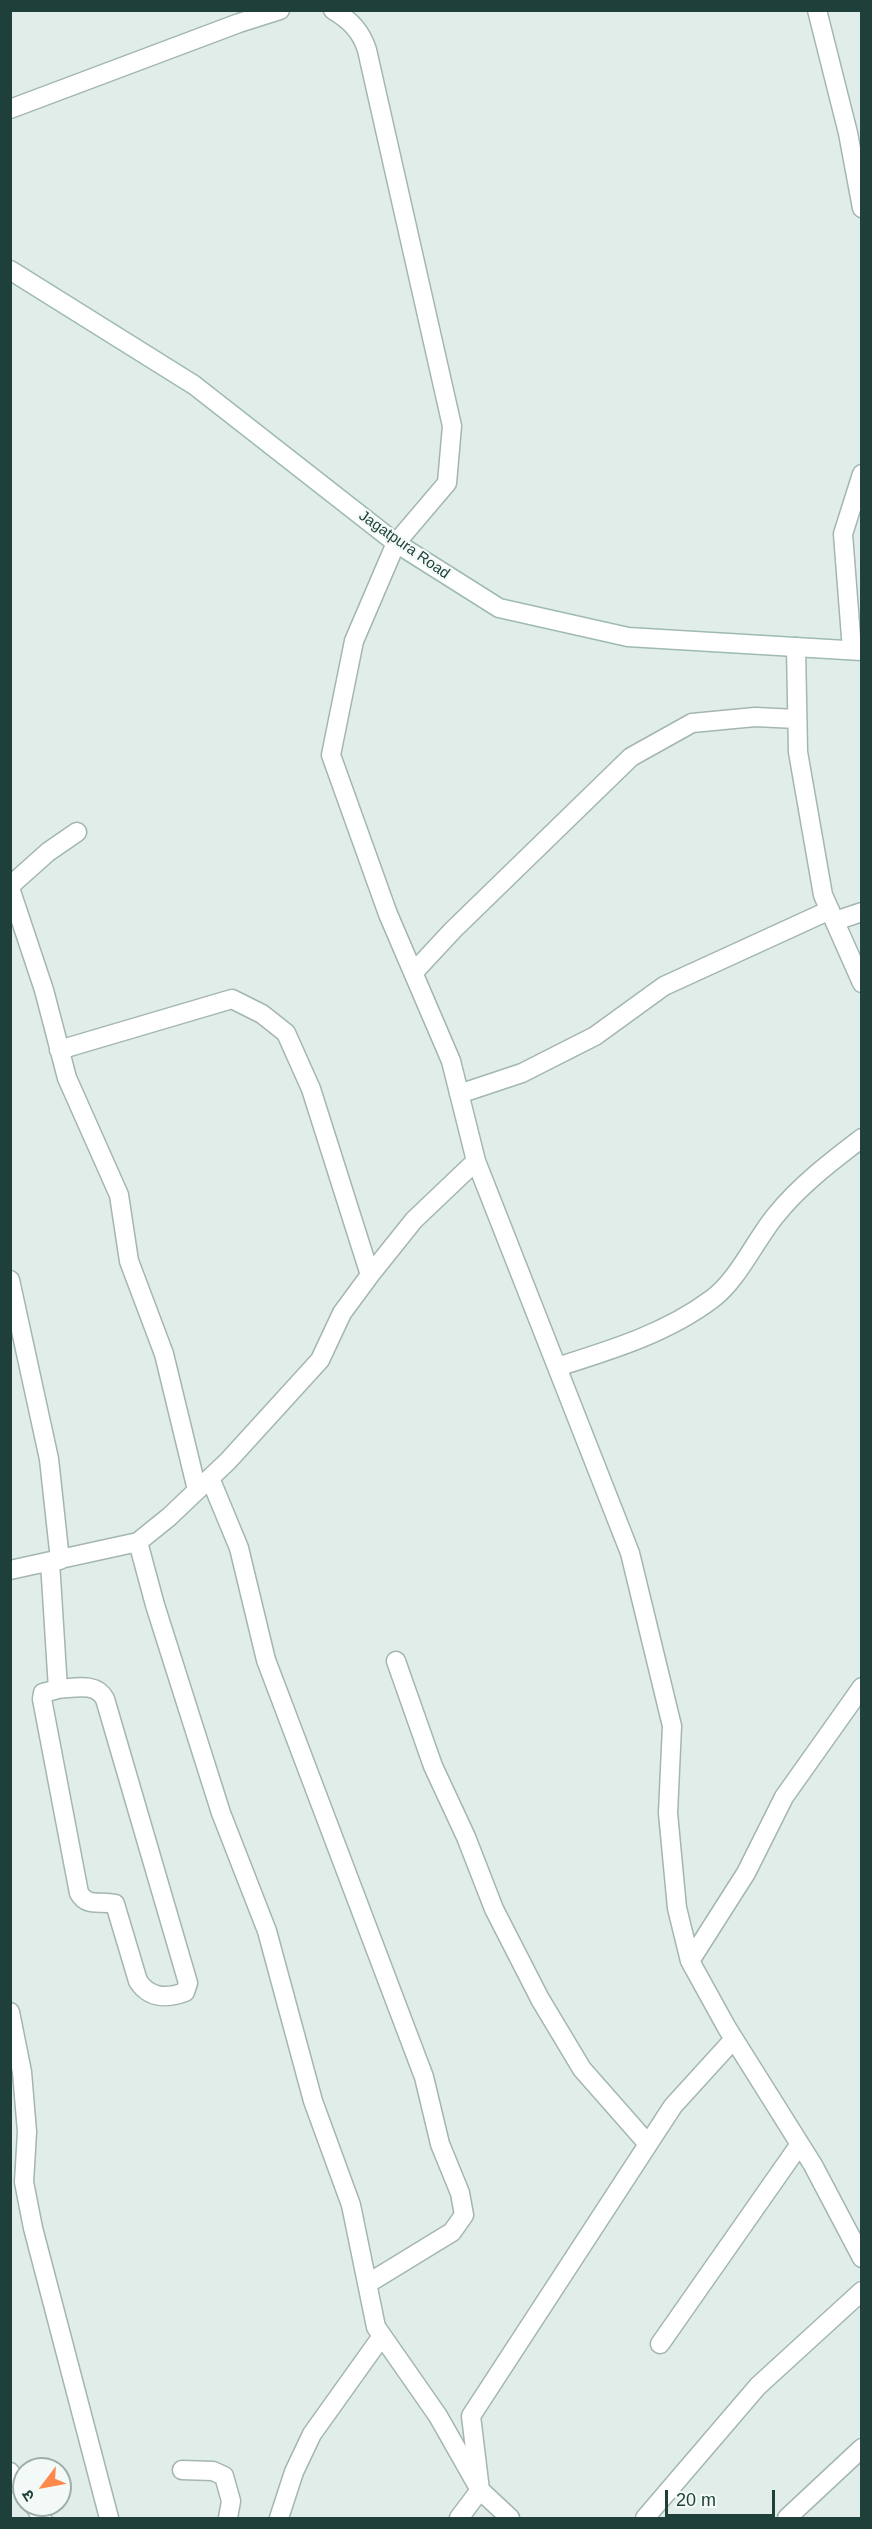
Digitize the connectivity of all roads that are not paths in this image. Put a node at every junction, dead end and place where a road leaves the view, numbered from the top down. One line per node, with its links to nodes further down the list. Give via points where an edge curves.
1 (280, 10): 4 (street)
2 (333, 10): 10 (street, via 362,36 367,50 452,426 447,483)
3 (817, 10): 6 (street)
4 (239, 17): 5 (street)
5 (10, 109)
6 (857, 158): 7 (street)
7 (861, 208)
8 (10, 270): 10 (street, Jagatpura Road, via 194,385)
9 (861, 474): 12 (street, via 843,534)
10 (396, 543): 11 (street, Jagatpura Road, via 499,608 628,637); 18 (street, via 354,641 331,755 388,914)
11 (796, 647): 12 (street, Jagatpura Road); 13 (street)
12 (857, 651)
13 (797, 719): 17 (street, via 798,752 823,895); 18 (street, via 755,717 692,723 632,757 453,930)
14 (77, 832): 15 (street)
15 (10, 887): 20 (street)
16 (861, 912): 17 (street)
17 (832, 916): 19 (street); 21 (street, via 664,986 595,1036 522,1072)
18 (414, 973): 21 (street, via 451,1061)
19 (861, 983)
20 (59, 1050): 24 (street, via 232,999 262,1014 286,1033 311,1089); 27 (street, via 67,1078 119,1195 129,1261 164,1354)
21 (459, 1094): 23 (street)
22 (861, 1138): 26 (street, via 777,1214 714,1298 665,1328 606,1352)
23 (476, 1161): 24 (street, via 414,1220); 26 (street)
24 (370, 1275): 27 (street, via 342,1313 320,1360)
25 (10, 1280): 29 (street, via 50,1459)
26 (557, 1366): 34 (street, via 630,1553 672,1726 668,1813 677,1908)
27 (204, 1484): 28 (street); 40 (street, via 239,1548 266,1660 424,2077 440,2144 460,2193 464,2215 452,2232)
28 (138, 1542): 29 (street); 40 (street, via 221,1814 267,1930 313,2101 351,2205)
29 (55, 1561): 30 (street); 33 (street)
30 (10, 1570)
31 (396, 1661): 37 (street, via 433,1766 494,1909 540,1999 582,2069)
32 (861, 1687): 34 (street, via 784,1797 746,1873)
33 (58, 1689): 33 (street, via 94,1688 105,1699 188,1983 185,1992 174,1996 144,1991 115,1905 89,1903 79,1893 42,1699 48,1690)
34 (690, 1961): 36 (street)
35 (10, 2012): 47 (street, via 22,2072 27,2132 24,2182 33,2228)
36 (734, 2039): 37 (street, via 673,2106); 38 (street)
37 (648, 2144): 46 (street, via 471,2416)
38 (800, 2144): 39 (street); 43 (street)
39 (861, 2258)
40 (367, 2284): 42 (street, via 376,2327)
41 (861, 2291): 52 (street, via 758,2386)
42 (382, 2336): 46 (street, via 438,2416); 49 (street, via 312,2434)
43 (660, 2344)
44 (861, 2448): 53 (street)
45 (182, 2470): 48 (street, via 213,2470 224,2476 231,2501)
46 (480, 2490): 50 (street); 51 (street)
47 (109, 2518)
48 (228, 2518)
49 (279, 2518)
50 (459, 2518)
51 (510, 2518)
52 (645, 2518)
53 (787, 2518)

